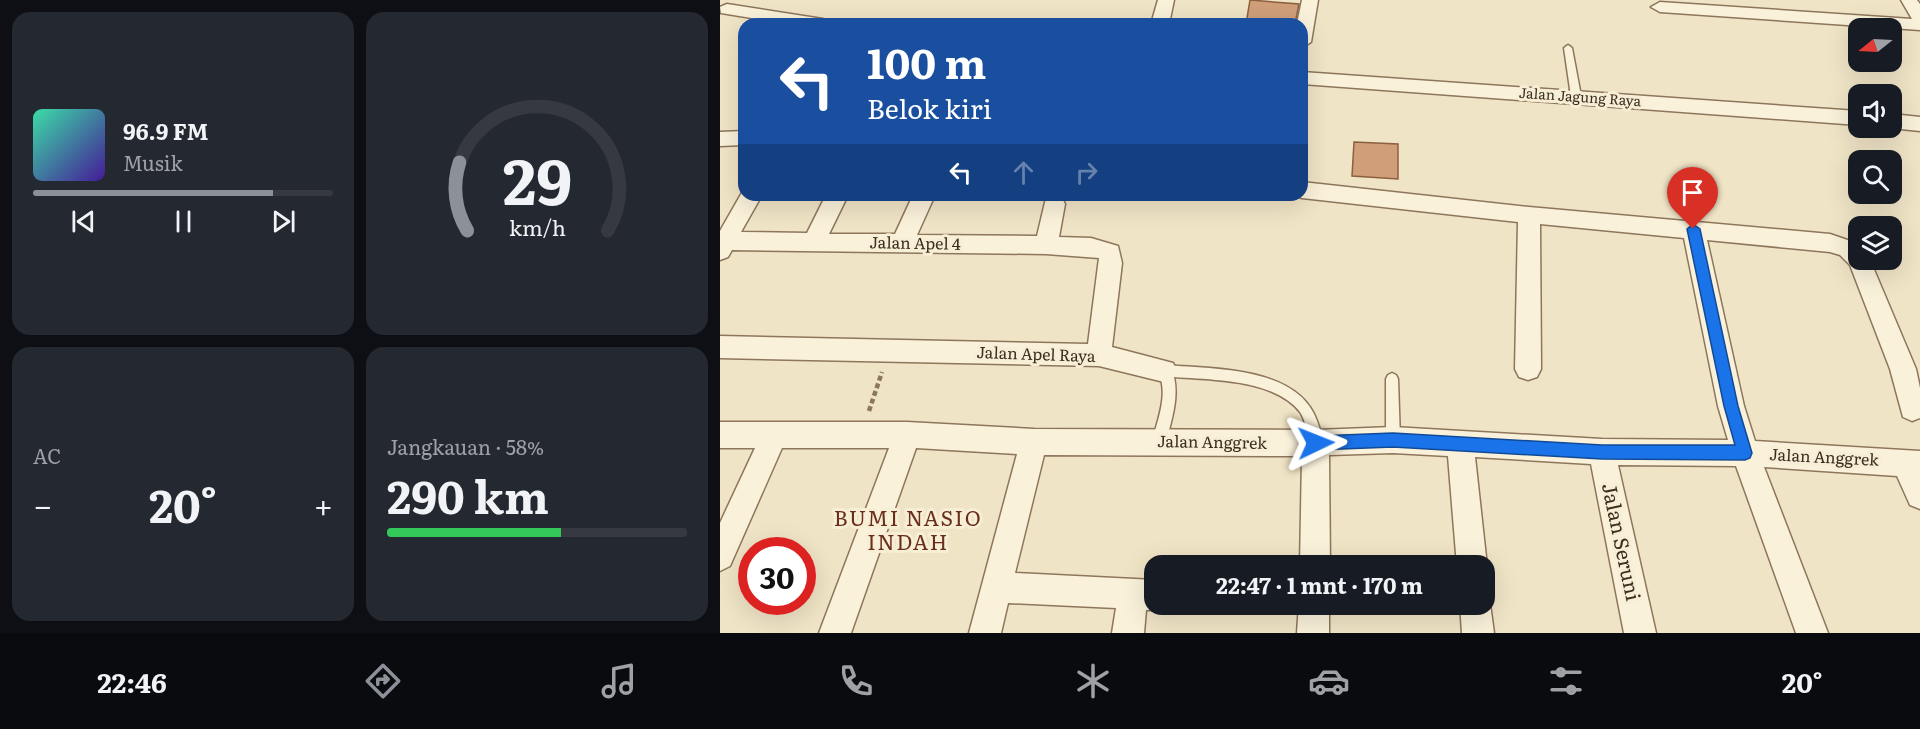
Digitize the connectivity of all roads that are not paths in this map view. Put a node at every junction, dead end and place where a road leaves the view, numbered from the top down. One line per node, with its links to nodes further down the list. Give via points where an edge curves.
1 (1166, 0): 8 (street)
2 (1310, 0): 9 (street)
3 (1909, 0): 10 (street)
4 (1660, 7): 5 (street)
5 (1752, 7): 11 (street)
6 (728, 9): 7 (street)
7 (785, 18)
8 (1162, 18)
9 (1307, 18)
10 (1920, 18)
11 (1920, 25)
12 (1568, 48): 14 (lane)
13 (1308, 78): 14 (street, Jalan Jagung Raya)
14 (1576, 96): 15 (street, Jalan Jagung Raya)
15 (1848, 117)
16 (1902, 122): 17 (street)
17 (1920, 124)
18 (738, 138): 19 (street)
19 (720, 139)
20 (1308, 191): 25 (street)
21 (747, 201): 29 (street)
22 (834, 201): 27 (street)
23 (921, 201): 28 (street)
24 (1054, 204): 30 (street)
25 (1529, 215): 26 (street); 35 (street)
26 (1693, 229): 31 (street, via 1830,243); 49 (street, via 1731,406)
27 (814, 242): 28 (street, Jalan Apel 4); 29 (street, Jalan Apel 4)
28 (902, 243): 30 (street, Jalan Apel 4)
29 (722, 244)
30 (1046, 245): 34 (street, Jalan Apel 4, via 1110,252 1112,263)
31 (1848, 249)
32 (1864, 270): 36 (street)
33 (720, 346): 34 (street, Jalan Apel Raya)
34 (1099, 355): 37 (street, Jalan Apel Raya)
35 (1528, 369)
36 (1911, 370): 39 (street)
37 (1164, 371): 45 (lane, via 1170,380 1170,390); 46 (lane, Jalan Apel Raya, via 1240,378 1291,395 1304,407)
38 (1392, 379): 43 (lane)
39 (1912, 409)
40 (720, 435): 42 (street, Jalan Anggrek)
41 (907, 435): 42 (street, Jalan Anggrek); 44 (street, Jalan Anggrek); 59 (street)
42 (774, 436): 54 (street)
43 (1393, 440): 46 (street, Jalan Anggrek); 47 (street, Jalan Anggrek)
44 (1034, 442): 45 (street, Jalan Anggrek); 55 (street)
45 (1160, 442): 46 (street, Jalan Anggrek)
46 (1316, 443): 52 (street)
47 (1460, 444): 48 (street, Jalan Anggrek); 53 (street)
48 (1602, 452): 49 (street, Jalan Anggrek); 64 (street, Jalan Seruni)
49 (1745, 453): 50 (street, Jalan Anggrek); 65 (street)
50 (1912, 462): 51 (street)
51 (1920, 495)
52 (1315, 555)
53 (1471, 555)
54 (720, 556)
55 (997, 587): 56 (street); 60 (street)
56 (1144, 595): 61 (street)
57 (1314, 615): 62 (street)
58 (1476, 615): 63 (street)
59 (835, 633)
60 (985, 633)
61 (1128, 633)
62 (1313, 633)
63 (1478, 633)
64 (1640, 633)
65 (1812, 633)

